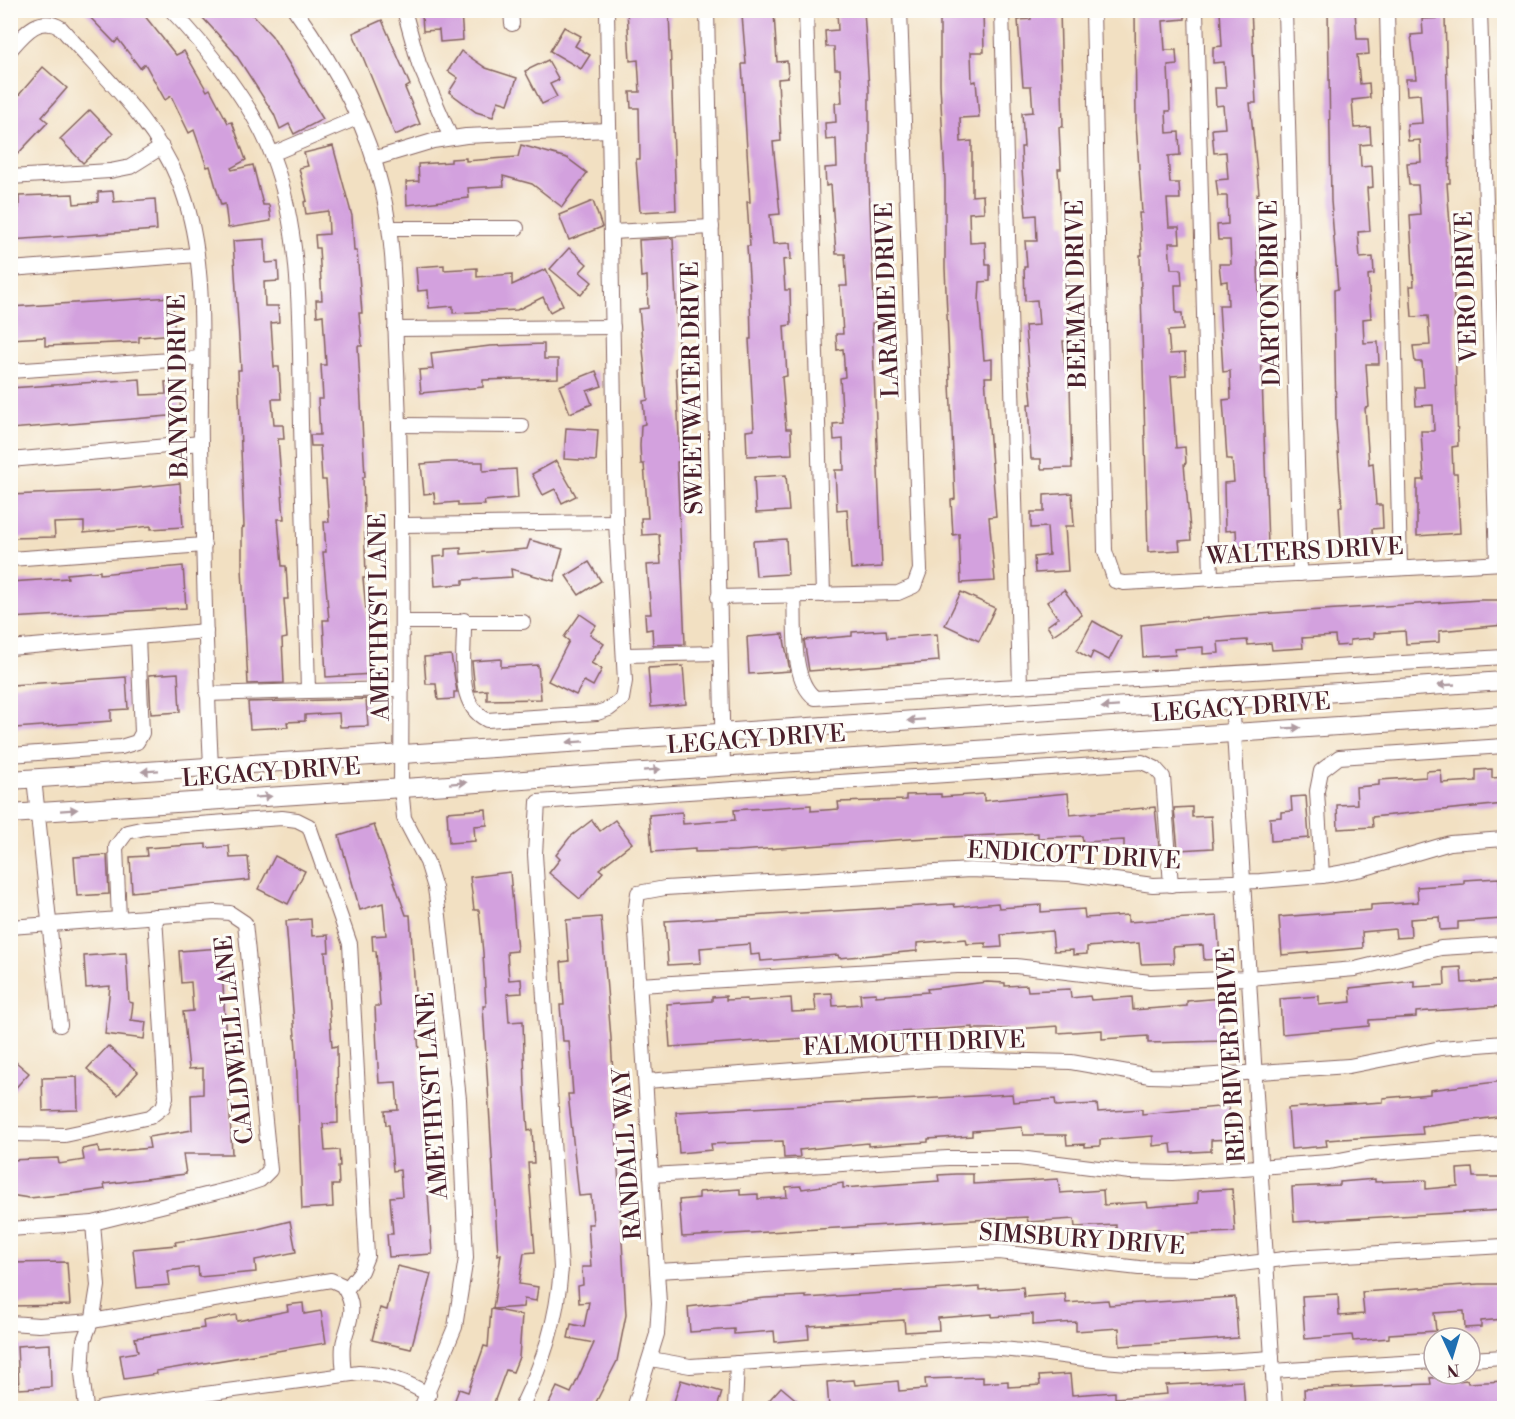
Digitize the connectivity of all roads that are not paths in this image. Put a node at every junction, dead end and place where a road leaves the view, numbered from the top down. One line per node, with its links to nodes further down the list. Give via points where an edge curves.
1 (171, 10): 20 (street, via 219,65)
2 (295, 10): 16 (street, AMETHYST LANE, via 322,49)
3 (404, 10): 18 (street, via 419,64)
4 (607, 10): 17 (street)
5 (707, 10): 23 (street, SWEETWATER DRIVE)
6 (806, 10): 46 (street)
7 (900, 10): 46 (street, LARAMIE DRIVE, via 920,570 914,586 898,593)
8 (1002, 10): 59 (street)
9 (1093, 10): 44 (street, BEEMAN DRIVE, via 1105,551)
10 (1196, 10): 45 (street)
11 (1285, 10): 43 (street, DARTON DRIVE)
12 (1387, 10): 42 (street)
13 (1480, 10): 41 (street, VERO DRIVE)
14 (48, 17): 15 (street); 19 (street, BANYON DRIVE, via 155,134)
15 (10, 50)
16 (357, 118): 20 (street); 21 (street, AMETHYST LANE)
17 (609, 130): 18 (street); 26 (street)
18 (451, 138): 21 (street)
19 (162, 147): 22 (street, via 120,170); 27 (street, BANYON DRIVE, via 189,208)
20 (272, 154): 61 (street, via 294,245 297,288)
21 (373, 159): 24 (street, AMETHYST LANE)
22 (10, 177)
23 (712, 227): 26 (street); 48 (street, SWEETWATER DRIVE)
24 (390, 228): 25 (street); 30 (street, AMETHYST LANE)
25 (518, 228)
26 (611, 232): 29 (street)
27 (197, 255): 28 (street); 31 (street, BANYON DRIVE)
28 (10, 269)
29 (613, 327): 30 (street); 37 (street)
30 (395, 329): 33 (street, AMETHYST LANE)
31 (200, 358): 32 (street); 35 (street, BANYON DRIVE)
32 (10, 370)
33 (399, 425): 34 (street); 38 (street, AMETHYST LANE)
34 (522, 426)
35 (201, 443): 36 (street); 39 (street, BANYON DRIVE)
36 (10, 460)
37 (616, 522): 38 (street); 56 (street)
38 (401, 525): 50 (street, AMETHYST LANE)
39 (204, 545): 40 (street); 52 (street, BANYON DRIVE)
40 (10, 558)
41 (1501, 563): 42 (street, WALTERS DRIVE)
42 (1400, 568): 43 (street, WALTERS DRIVE)
43 (1300, 574): 45 (street, WALTERS DRIVE)
44 (1111, 576): 45 (street, WALTERS DRIVE, via 1124,583)
45 (1211, 579)
46 (824, 595): 47 (street)
47 (794, 596): 48 (street); 59 (street, via 798,676 815,698)
48 (718, 597): 55 (street, SWEETWATER DRIVE)
49 (464, 620): 50 (street); 51 (street); 56 (street, via 468,704 476,715 487,720 609,709 622,699)
50 (402, 622): 60 (street, AMETHYST LANE)
51 (523, 622)
52 (206, 631): 53 (street); 62 (street, BANYON DRIVE)
53 (138, 637): 54 (street); 69 (street, via 142,733 137,742 121,747)
54 (10, 648)
55 (719, 653): 56 (street); 66 (street, SWEETWATER DRIVE)
56 (625, 655)
57 (1504, 657): 59 (street)
58 (1504, 681): 63 (main road, LEGACY DRIVE, one-way to 63)
59 (1020, 686)
60 (402, 689): 61 (street); 68 (street, AMETHYST LANE)
61 (308, 691): 62 (street)
62 (207, 694): 71 (street, BANYON DRIVE)
63 (1232, 699): 65 (street, RED RIVER DRIVE); 66 (main road, LEGACY DRIVE, one-way to 66)
64 (1504, 715): 65 (main road, LEGACY DRIVE, one-way to 64)
65 (1234, 731): 70 (main road, LEGACY DRIVE); 80 (street, RED RIVER DRIVE)
66 (722, 733): 68 (main road, LEGACY DRIVE, one-way to 68); 70 (street, SWEETWATER DRIVE)
67 (1504, 746): 79 (street, via 1339,757 1321,771 1317,791)
68 (403, 754): 71 (main road, LEGACY DRIVE); 74 (street, AMETHYST LANE)
69 (10, 755)
70 (723, 765): 74 (main road, LEGACY DRIVE, one-way to 70)
71 (211, 767): 72 (main road, LEGACY DRIVE, one-way to 72); 75 (street, BANYON DRIVE)
72 (34, 778): 73 (main road, LEGACY DRIVE); 76 (street)
73 (10, 780)
74 (401, 787): 75 (main road, LEGACY DRIVE, one-way to 74); 113 (street, AMETHYST LANE, via 404,818 427,862 435,888 459,1098 466,1258 455,1327)
75 (209, 800): 76 (main road, LEGACY DRIVE, one-way to 75)
76 (38, 812): 77 (main road, LEGACY DRIVE); 85 (street)
77 (10, 814)
78 (1504, 839): 79 (street, ENDICOTT DRIVE, via 1450,843)
79 (1322, 876): 80 (street, ENDICOTT DRIVE)
80 (1244, 881): 81 (street, ENDICOTT DRIVE); 88 (street, RED RIVER DRIVE)
81 (1171, 885): 82 (street, ENDICOTT DRIVE, via 1070,874 970,870 665,888); 117 (street, via 1163,777 1142,762 538,802 535,854 561,1268 555,1322 544,1359)
82 (638, 893): 89 (street, RANDALL WAY, via 635,915)
83 (155, 916): 84 (street); 94 (street, via 166,1097 163,1107 150,1117 65,1134); 98 (street, CALDWELL LANE, via 230,913 245,923 270,1170 260,1180 242,1186)
84 (120, 919): 85 (street); 103 (street, via 116,848 127,832 282,818 309,826 350,944 367,1256)
85 (49, 924): 86 (street); 90 (street)
86 (10, 927)
87 (1504, 944): 88 (street, via 1441,948 1354,969)
88 (1249, 978): 89 (street, via 1150,982 1016,966 957,966); 92 (street, RED RIVER DRIVE)
89 (639, 986): 93 (street, RANDALL WAY)
90 (60, 1026)
91 (1504, 1043): 92 (street, FALMOUTH DRIVE, via 1441,1048 1349,1066)
92 (1255, 1072): 93 (street, FALMOUTH DRIVE, via 1150,1076 1071,1062 942,1059); 96 (street, RED RIVER DRIVE)
93 (646, 1081): 97 (street, RANDALL WAY)
94 (10, 1134)
95 (1504, 1144): 96 (street)
96 (1260, 1167): 97 (street, via 1130,1172 1019,1158 948,1158); 101 (street, RED RIVER DRIVE)
97 (651, 1175): 102 (street, RANDALL WAY)
98 (93, 1223): 99 (street); 104 (street, via 98,1286)
99 (10, 1229)
100 (1504, 1246): 101 (street, SIMSBURY DRIVE)
101 (1266, 1262): 102 (street, SIMSBURY DRIVE, via 1200,1269 1138,1268 999,1252); 111 (street, RED RIVER DRIVE)
102 (657, 1271): 108 (street, RANDALL WAY, via 657,1334)
103 (346, 1290): 104 (street, via 331,1280); 112 (street, via 353,1306 352,1322 344,1341)
104 (92, 1321): 105 (street); 114 (street, via 83,1351)
105 (10, 1323)
106 (1504, 1356): 107 (street)
107 (1482, 1358)
108 (651, 1359): 110 (street, via 690,1366); 118 (street, RANDALL WAY)
109 (1422, 1361): 111 (street)
110 (737, 1363): 111 (street, via 1002,1348 1150,1364); 119 (street)
111 (1272, 1364): 120 (street, RED RIVER DRIVE)
112 (344, 1374): 113 (street, via 381,1374 406,1381); 115 (street)
113 (429, 1395): 116 (street, AMETHYST LANE)
114 (86, 1408)
115 (102, 1408)
116 (421, 1408)
117 (521, 1408)
118 (634, 1408)
119 (735, 1408)
120 (1275, 1408)

